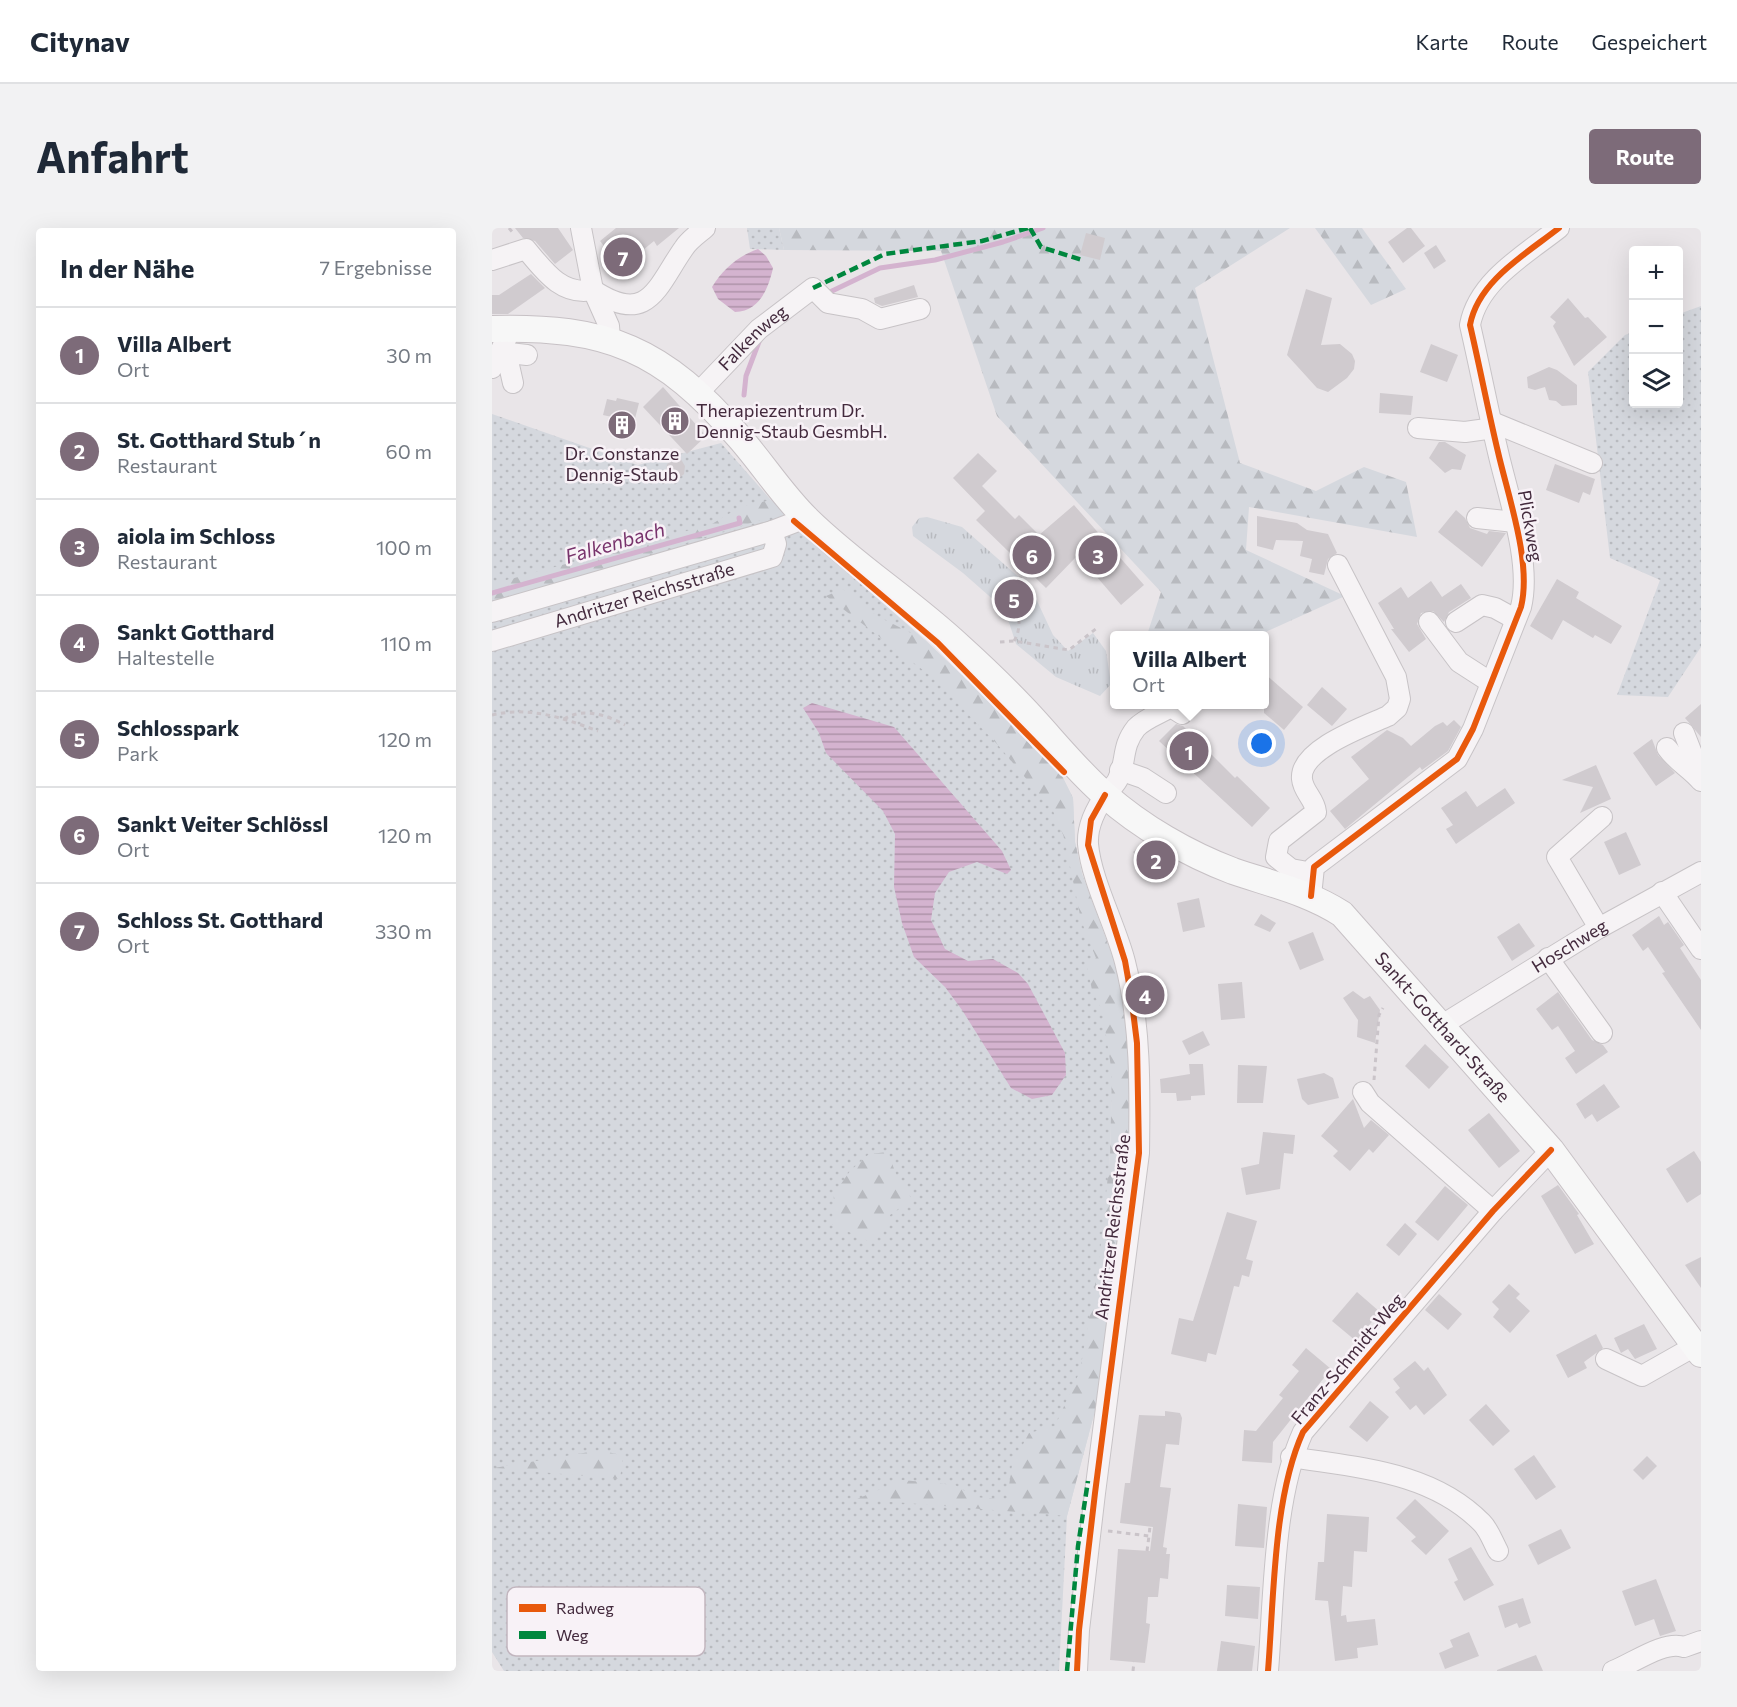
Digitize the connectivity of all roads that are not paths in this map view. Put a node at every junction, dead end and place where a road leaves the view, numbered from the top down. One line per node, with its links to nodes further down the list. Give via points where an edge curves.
1 (581, 228): 5 (street)
2 (705, 228): 5 (street, via 685,246 661,286 638,303 615,303)
3 (1559, 228): 12 (street, Plickweg, via 1502,274 1473,308 1470,326)
4 (492, 260): 5 (street, via 526,249 567,289 578,293)
5 (593, 290): 7 (street, via 609,326)
6 (920, 309): 11 (street, Falkenweg, via 880,319 862,309 828,303 813,288 759,329)
7 (610, 339): 8 (main road, via 571,331); 11 (main road, via 658,363)
8 (500, 346): 9 (street); 10 (street)
9 (527, 355)
10 (513, 383)
11 (698, 393): 15 (main road)
12 (1493, 425): 13 (street, via 1464,432); 14 (street); 17 (street, Plickweg)
13 (1418, 428)
14 (1592, 463)
15 (806, 518): 18 (street, Andritzer Reichsstraße); 34 (main road, via 956,643)
16 (1477, 518): 17 (street)
17 (1515, 522): 21 (street, Plickweg, via 1525,592)
18 (772, 531): 20 (street, Andritzer Reichsstraße); 24 (street, Andritzer Reichsstraße, via 776,544 772,557)
19 (1338, 565): 37 (street, Sankt-Gotthard-Straße, via 1396,677 1400,699 1388,716 1326,746 1302,770 1302,780 1316,804 1316,812 1279,841 1276,857)
20 (492, 612)
21 (1515, 620): 23 (street, via 1482,605); 25 (street, Plickweg)
22 (1429, 622): 25 (street, via 1458,662)
23 (1456, 622)
24 (492, 641)
25 (1490, 682): 37 (street, Plickweg, via 1457,759 1314,867)
26 (1168, 709): 31 (street, Andritzer Reichsstraße, via 1137,727 1123,750)
27 (1174, 709): 28 (street, Andritzer Reichsstraße)
28 (1182, 714)
29 (1684, 733): 32 (street)
30 (1667, 748): 32 (street, via 1678,764)
31 (1120, 770): 33 (street, via 1143,778); 34 (street, Andritzer Reichsstraße, via 1118,780)
32 (1696, 775)
33 (1166, 793)
34 (1105, 795): 37 (main road, Sankt-Gotthard-Straße, via 1135,818 1210,861); 52 (street, Andritzer Reichsstraße, via 1091,820 1088,845 1125,962 1131,995 1137,1043 1139,1153)
35 (1602, 817): 39 (street, via 1557,857)
36 (1701, 872): 38 (street, Hoschweg)
37 (1312, 884): 42 (main road, Sankt-Gotthard-Straße, via 1357,928)
38 (1662, 892): 39 (street, Hoschweg); 40 (street)
39 (1599, 928): 41 (street, Hoschweg)
40 (1701, 949)
41 (1548, 958): 42 (street, Hoschweg); 43 (street)
42 (1442, 1025): 45 (main road, Sankt-Gotthard-Straße)
43 (1602, 1033)
44 (1363, 1092): 46 (street, via 1370,1103)
45 (1551, 1150): 46 (street, Franz-Schmidt-Weg); 47 (main road, Sankt-Gotthard-Straße)
46 (1493, 1211): 49 (street, Franz-Schmidt-Weg, via 1303,1432)
47 (1698, 1350): 48 (street, via 1642,1376)
48 (1606, 1359)
49 (1291, 1457): 50 (street, via 1405,1476 1445,1495 1482,1524); 53 (street, Franz-Schmidt-Weg, via 1278,1543)
50 (1498, 1551)
51 (1701, 1641): 54 (street, via 1632,1660)
52 (1077, 1671)
53 (1268, 1671)
54 (1612, 1671)

